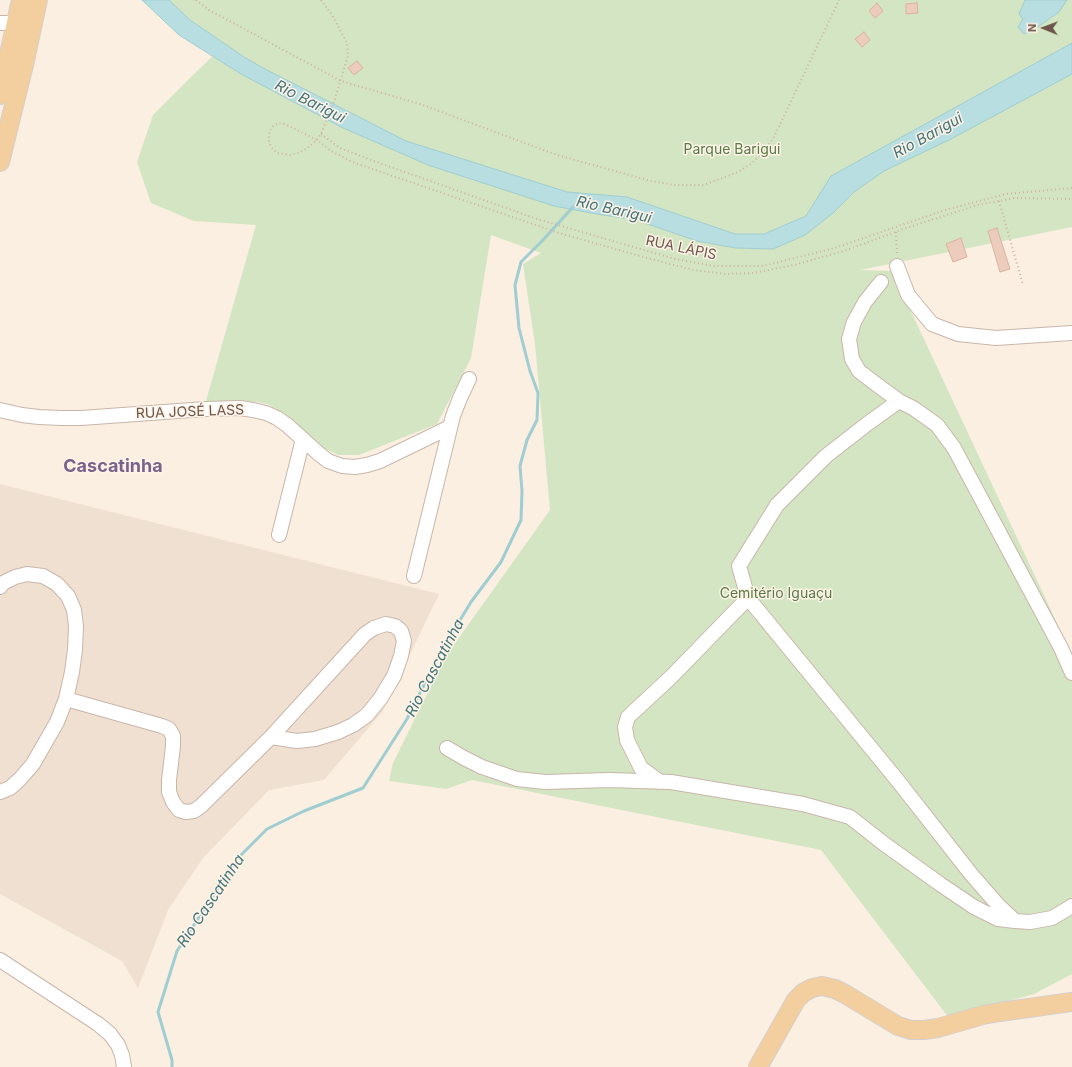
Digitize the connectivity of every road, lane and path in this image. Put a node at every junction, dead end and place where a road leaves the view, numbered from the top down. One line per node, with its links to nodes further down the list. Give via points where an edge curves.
1 (21, 0): 6 (main road)
2 (38, 0): 6 (main road)
3 (196, 0): 7 (path, via 209,10)
4 (321, 0): 7 (path, via 347,43 348,56)
5 (839, 0): 7 (path, via 774,137 765,150 751,164 738,172 704,184 675,185 651,181 557,155 420,104)
6 (16, 23): 8 (main road); 11 (main road, via 23,29 24,34 21,46 24,65)
7 (341, 81): 9 (path)
8 (0, 95)
9 (321, 134): 10 (path); 12 (path, RUA LÁPIS, via 340,148 537,219 675,259 714,266 763,266 835,248 945,210 1006,194)
10 (317, 140): 10 (path, via 278,123 272,127 269,134 271,148 277,154 283,155 302,151); 15 (path, via 355,163 559,233 694,270 726,274 753,273 847,250)
11 (0, 162)
12 (1072, 188)
13 (1072, 199): 14 (path, via 1014,198)
14 (999, 201): 15 (path, via 978,205); 18 (path)
15 (896, 232): 16 (path)
16 (897, 266): 19 (street, via 908,295 932,324 958,334 996,338)
17 (881, 282): 21 (street, via 854,322 849,339 852,359 859,371)
18 (1023, 285)
19 (1072, 333)
20 (469, 379): 23 (street, via 456,406)
21 (899, 401): 28 (street, via 826,456 777,505 739,566); 29 (street, via 936,425 954,448)
22 (0, 410): 24 (street, RUA JOSÉ LASS, via 39,417 74,418 240,408 278,418)
23 (450, 427): 24 (street, RUA JOSÉ LASS, via 380,461 355,467 328,461); 26 (street)
24 (303, 439): 25 (street)
25 (278, 535)
26 (414, 576)
27 (0, 587): 30 (street, via 15,577 27,574 43,576 57,584 68,596 74,610 76,626 72,672)
28 (748, 598): 33 (street, via 628,717 625,728 627,740 641,768); 35 (street)
29 (1072, 673)
30 (66, 699): 31 (street, via 169,730 173,736 173,746 168,780 169,792 179,810 186,812 194,811 201,806); 34 (street, via 33,764 10,788)
31 (270, 737): 31 (street, via 297,741 315,740 353,725 367,715 394,676 404,641 401,631 386,624 365,634)
32 (448, 748): 33 (street, via 482,767 517,779 545,782)
33 (660, 782): 37 (street, via 802,804 850,817)
34 (0, 792)
35 (986, 892): 37 (street); 38 (street)
36 (1072, 906): 38 (street, via 1052,918 1030,922)
37 (974, 907): 38 (street, via 998,919)
38 (1015, 921)
39 (0, 960): 41 (street, via 110,1034 118,1045)
40 (1072, 1002): 42 (main road, via 983,1015 938,1028 911,1030 898,1026 834,989 822,986 812,988 796,1000)
41 (124, 1067)
42 (758, 1067)

